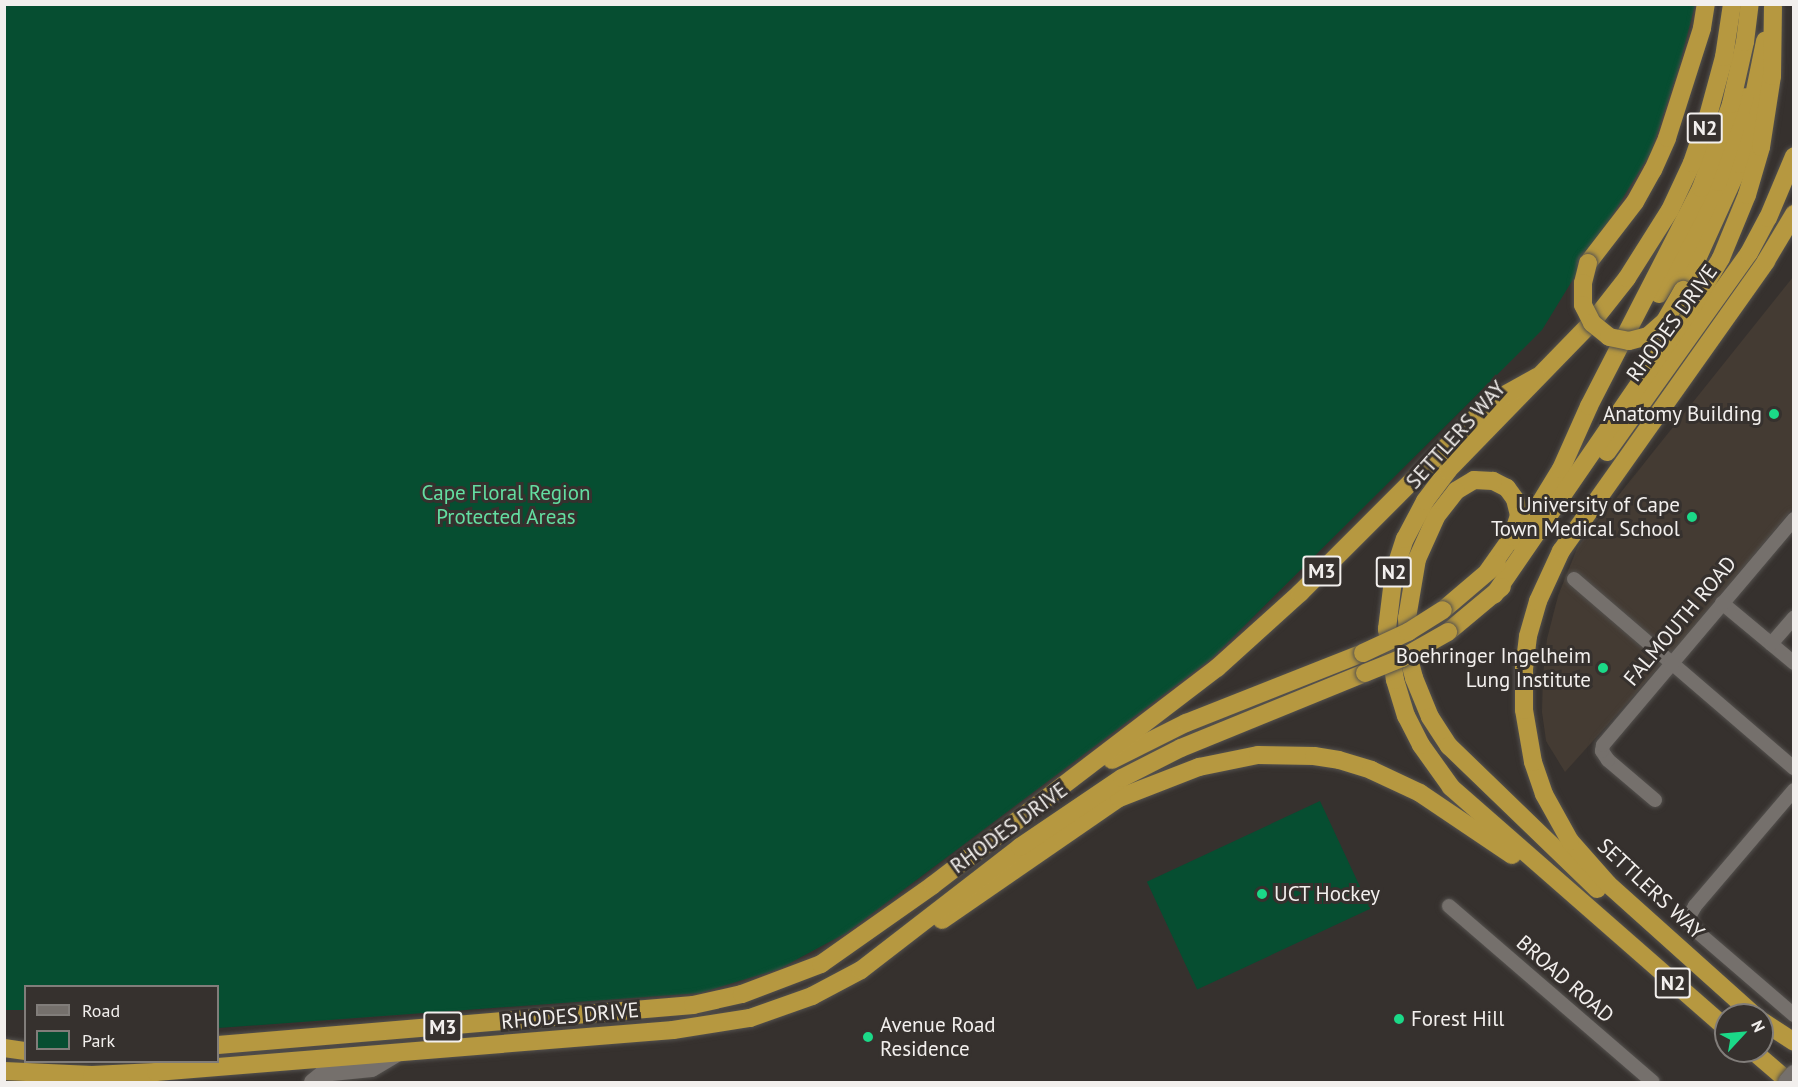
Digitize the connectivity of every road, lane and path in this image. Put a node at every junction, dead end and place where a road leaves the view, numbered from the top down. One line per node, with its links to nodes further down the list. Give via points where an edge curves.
1 (1706, 4): 4 (highway, bridge, via 1678,105 1658,159 1635,202 1588,263 1583,305 1592,323 1609,337 1629,341 1648,336 1665,321 1683,290 1740,164)
2 (1732, 4): 7 (highway, N2, via 1724,57 1708,116 1670,210 1611,299 1583,334)
3 (1750, 4): 8 (highway, via 1738,74 1713,158 1680,232)
4 (1771, 5): 8 (highway, via 1737,130 1718,182 1679,263); 12 (highway, via 1772,76 1761,147 1747,195 1720,258 1695,302)
5 (1794, 156): 12 (highway, RHODES DRIVE / M3, via 1768,219 1739,268 1522,569)
6 (1794, 214): 25 (highway, SETTLERS WAY / N2, via 1766,261 1561,551 1538,601 1524,669 1524,710 1531,754 1544,794 1570,841 1608,884)
7 (1537, 377): 20 (highway, RHODES DRIVE / M3, via 1490,404 1238,650); 22 (highway, SETTLERS WAY / N2, via 1448,471 1416,516 1394,572 1388,629 1389,654 1400,700 1431,760 1461,797)
8 (1589, 406): 10 (highway, via 1527,528 1505,557)
9 (1794, 519): 13 (street, FALMOUTH ROAD)
10 (1488, 571): 20 (highway, bridge, via 1443,610 1408,632 1160,734); 25 (highway, via 1512,537 1519,515 1507,488 1493,481 1474,480 1456,491 1436,517 1417,559 1408,597 1409,660 1430,717 1460,758 1587,880 1676,958)
11 (1574, 579): 16 (street)
12 (1494, 595): 24 (highway, RHODES DRIVE / M3, bridge, via 1448,632 1402,658 1180,747 1122,778 1020,847)
13 (1722, 603): 15 (street); 16 (street, FALMOUTH ROAD)
14 (1794, 618): 15 (street)
15 (1771, 644): 17 (street)
16 (1673, 663): 18 (street); 21 (street, FALMOUTH ROAD, via 1604,742 1602,751)
17 (1794, 663)
18 (1794, 768)
19 (1794, 790): 27 (street, via 1689,917 1694,929)
20 (1053, 795): 31 (highway, RHODES DRIVE / M3, via 835,956 742,994 671,1008)
21 (1655, 800)
22 (1548, 873): 24 (highway, via 1506,852 1420,793 1371,770 1314,756 1258,755 1199,767 1119,798 942,920); 28 (highway, SETTLERS WAY / N2)
23 (1449, 906): 43 (street, BROAD ROAD)
24 (912, 931): 36 (highway, RHODES DRIVE / M3, via 836,984 772,1011 729,1023)
25 (1732, 996): 26 (highway, SETTLERS WAY / N2)
26 (1740, 1003)
27 (1794, 1015)
28 (1714, 1018)
29 (1774, 1029): 30 (highway)
30 (1794, 1042)
31 (219, 1046)
32 (4, 1048): 34 (highway)
33 (4, 1052): 35 (highway)
34 (24, 1052)
35 (24, 1052)
36 (399, 1053): 39 (highway, RHODES DRIVE / M3, via 137,1074); 42 (street, via 372,1069 322,1074)
37 (1766, 1063): 44 (highway)
38 (4, 1071): 39 (highway, RHODES DRIVE / M3)
39 (30, 1072): 41 (highway)
40 (1794, 1074): 44 (main road, bridge)
41 (4, 1077)
42 (312, 1083)
43 (1653, 1083)
44 (1788, 1083)

